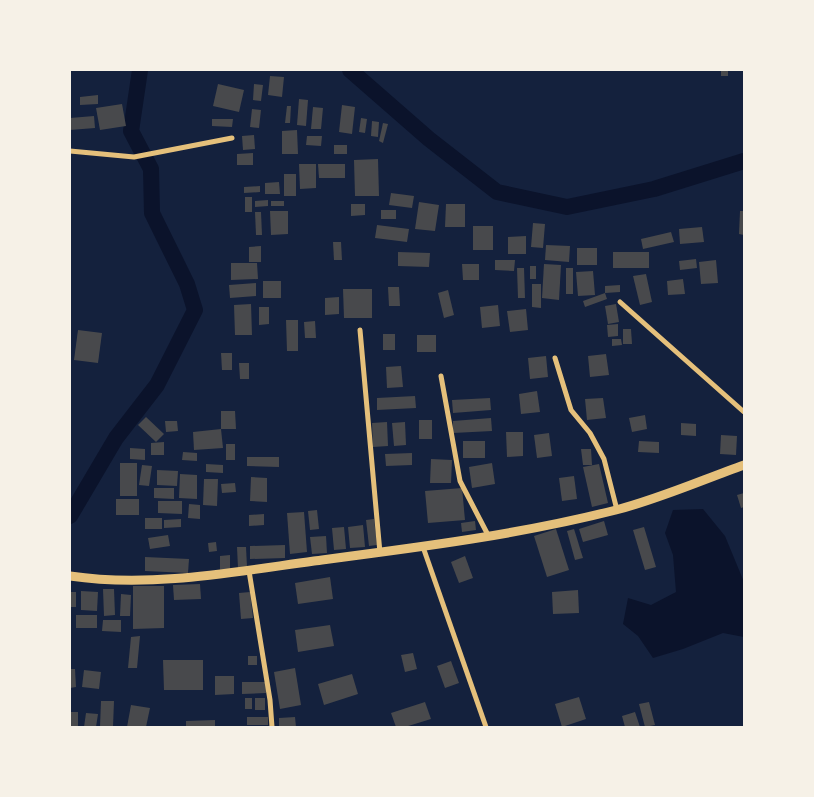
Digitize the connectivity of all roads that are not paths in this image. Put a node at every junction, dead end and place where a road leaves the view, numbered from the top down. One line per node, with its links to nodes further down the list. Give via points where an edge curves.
1 (232, 138): 2 (street, via 134,157)
2 (70, 151)
3 (620, 302): 7 (street)
4 (360, 330): 12 (street)
5 (555, 358): 9 (street, via 571,410 590,433 604,459)
6 (441, 376): 10 (street, via 460,481)
7 (744, 412)
8 (744, 465): 9 (street)
9 (617, 510): 10 (street)
10 (488, 535): 11 (street)
11 (423, 547): 12 (street); 16 (street)
12 (380, 553): 13 (street)
13 (250, 570): 14 (street, via 216,576 134,580); 15 (street)
14 (70, 576)
15 (272, 727)
16 (486, 727)

